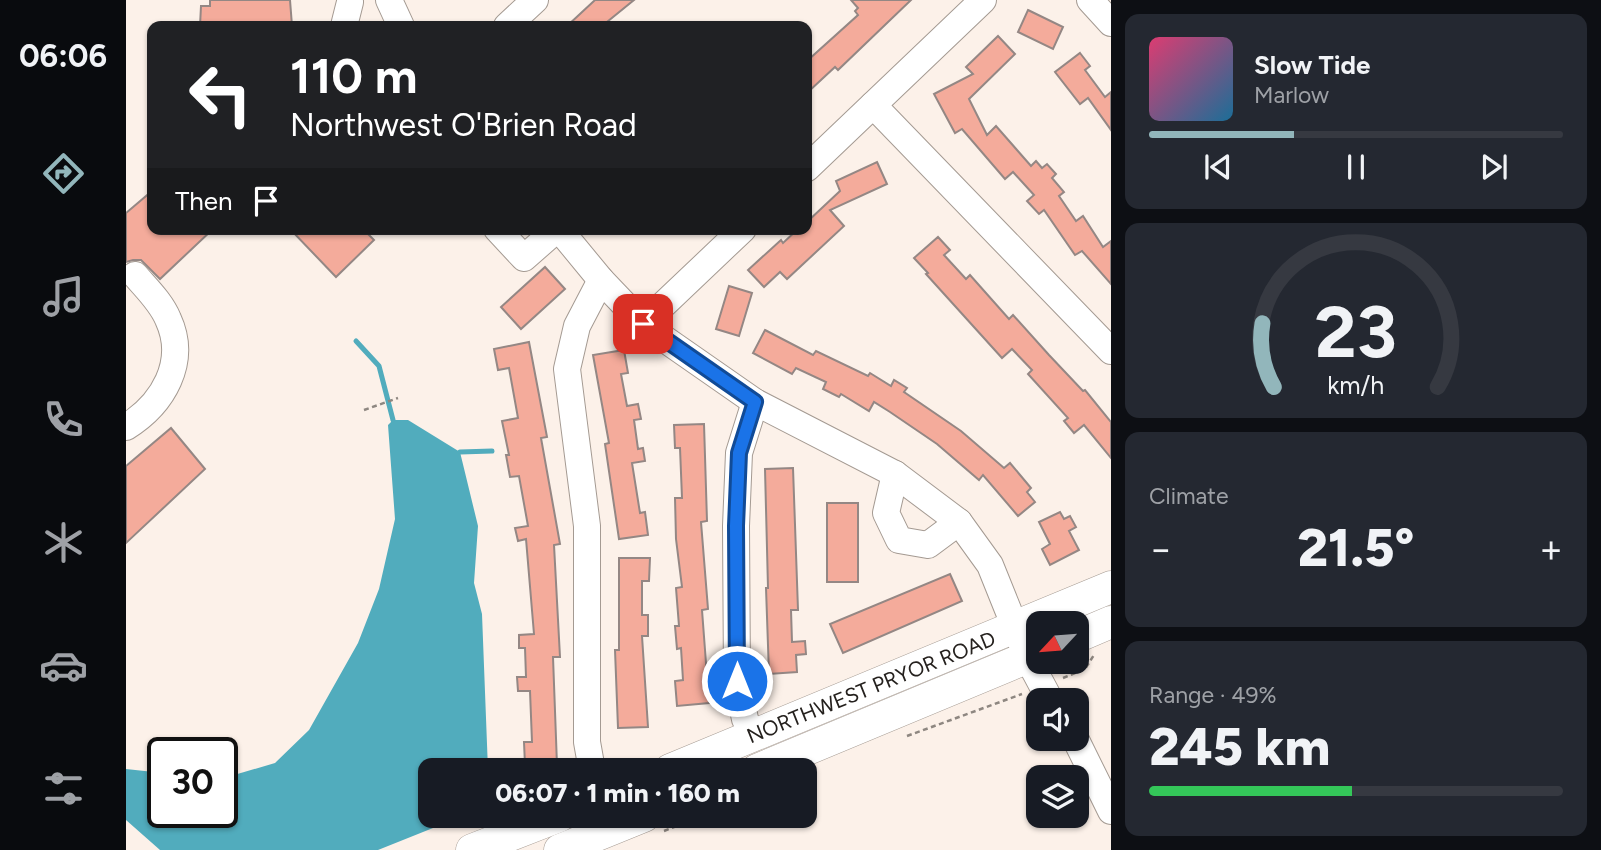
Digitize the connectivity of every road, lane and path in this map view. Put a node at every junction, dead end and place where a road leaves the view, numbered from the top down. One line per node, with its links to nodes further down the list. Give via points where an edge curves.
1 (388, 0): 5 (street)
2 (535, 0): 6 (street)
3 (983, 0): 8 (street)
4 (1090, 0): 7 (street)
5 (398, 21)
6 (512, 21)
7 (1111, 23)
8 (873, 105): 9 (street); 17 (street)
9 (812, 163)
10 (503, 235): 11 (street, via 524,258)
11 (551, 235)
12 (563, 235): 15 (street)
13 (737, 235): 16 (street)
14 (135, 275): 21 (street, via 168,319 175,363 161,396)
15 (601, 280): 16 (street); 36 (street, via 577,326 567,369 587,526)
16 (643, 324): 19 (street)
17 (1111, 351)
18 (398, 398): 20 (path)
19 (755, 402): 22 (street); 33 (street, via 739,453 736,526 737,681)
20 (364, 410)
21 (126, 427)
22 (895, 474): 23 (street); 23 (street, via 886,513 900,540 928,545)
23 (959, 522): 26 (street, via 990,565)
24 (1111, 587): 26 (main road, NORTHWEST PRYOR ROAD)
25 (1111, 622): 27 (main road)
26 (1017, 627): 28 (street); 33 (main road, NORTHWEST PRYOR ROAD)
27 (1089, 642)
28 (1026, 643)
29 (1026, 658): 38 (main road, NORTHWEST PRYOR ROAD)
30 (1078, 674): 31 (path)
31 (1057, 688)
32 (1023, 694): 34 (path)
33 (752, 735): 37 (main road, NORTHWEST PRYOR ROAD)
34 (897, 739)
35 (1081, 751): 39 (street)
36 (590, 758)
37 (698, 758)
38 (786, 758)
39 (1111, 811)
40 (528, 828): 42 (main road)
41 (614, 828): 43 (main road)
42 (472, 850)
43 (560, 850)

